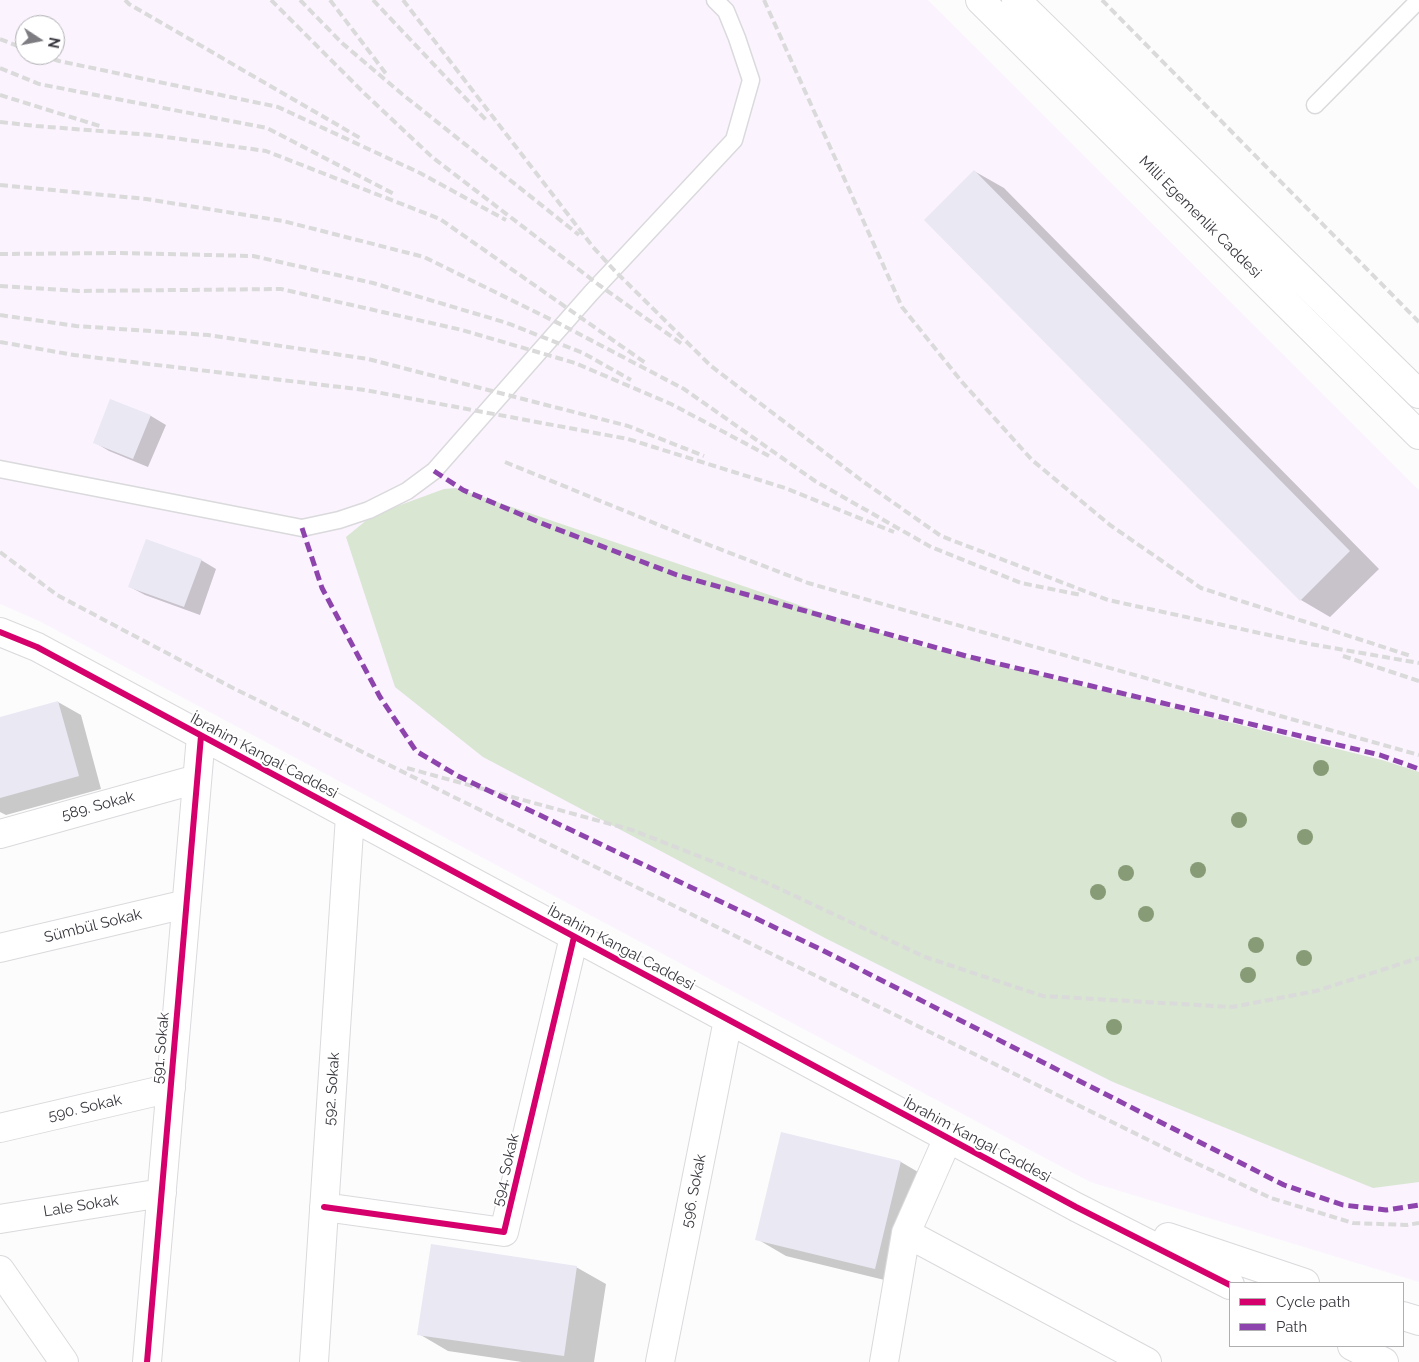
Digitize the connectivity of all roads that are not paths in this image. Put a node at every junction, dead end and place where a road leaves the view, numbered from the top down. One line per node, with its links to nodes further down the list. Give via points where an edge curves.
1 (715, 0): 8 (lane, via 726,11 751,80 734,140 595,289 434,471 406,491 369,510 302,528)
2 (980, 0): 7 (street, Milli Egemenlik Caddesi)
3 (1016, 0): 6 (street, Milli Egemenlik Caddesi)
4 (1419, 0): 5 (lane)
5 (1315, 105)
6 (1419, 394)
7 (1419, 435)
8 (0, 469)
9 (0, 632): 10 (street, İbrahim Kangal Caddesi, via 37,647)
10 (200, 736): 11 (street, 591. Sokak); 12 (street, İbrahim Kangal Caddesi)
11 (197, 779): 13 (street, 589. Sokak); 14 (street, 591. Sokak)
12 (350, 816): 15 (street, İbrahim Kangal Caddesi); 22 (street, 592. Sokak)
13 (0, 834)
14 (186, 904): 16 (street, Sümbül Sokak); 18 (street, 591. Sokak)
15 (574, 937): 17 (street, İbrahim Kangal Caddesi); 22 (street, 594. Sokak, via 504,1232)
16 (0, 948)
17 (728, 1020): 20 (street, İbrahim Kangal Caddesi); 35 (street, 596. Sokak)
18 (170, 1088): 19 (street, 590. Sokak); 21 (street, 591. Sokak)
19 (0, 1128)
20 (948, 1138): 23 (street, İbrahim Kangal Caddesi); 25 (street)
21 (162, 1193): 24 (street, Lale Sokak); 33 (street, 591. Sokak)
22 (324, 1207): 34 (street, 592. Sokak)
23 (1076, 1207): 27 (street, İbrahim Kangal Caddesi); 28 (street, İbrahim Kangal Caddesi)
24 (0, 1219)
25 (906, 1233): 36 (street); 37 (street)
26 (0, 1270): 32 (street)
27 (1302, 1282)
28 (1229, 1284)
29 (1404, 1316): 30 (street)
30 (1419, 1321)
31 (1354, 1347): 38 (street)
32 (64, 1362)
33 (147, 1362)
34 (314, 1362)
35 (660, 1362)
36 (884, 1362)
37 (1147, 1362)
38 (1384, 1362)

